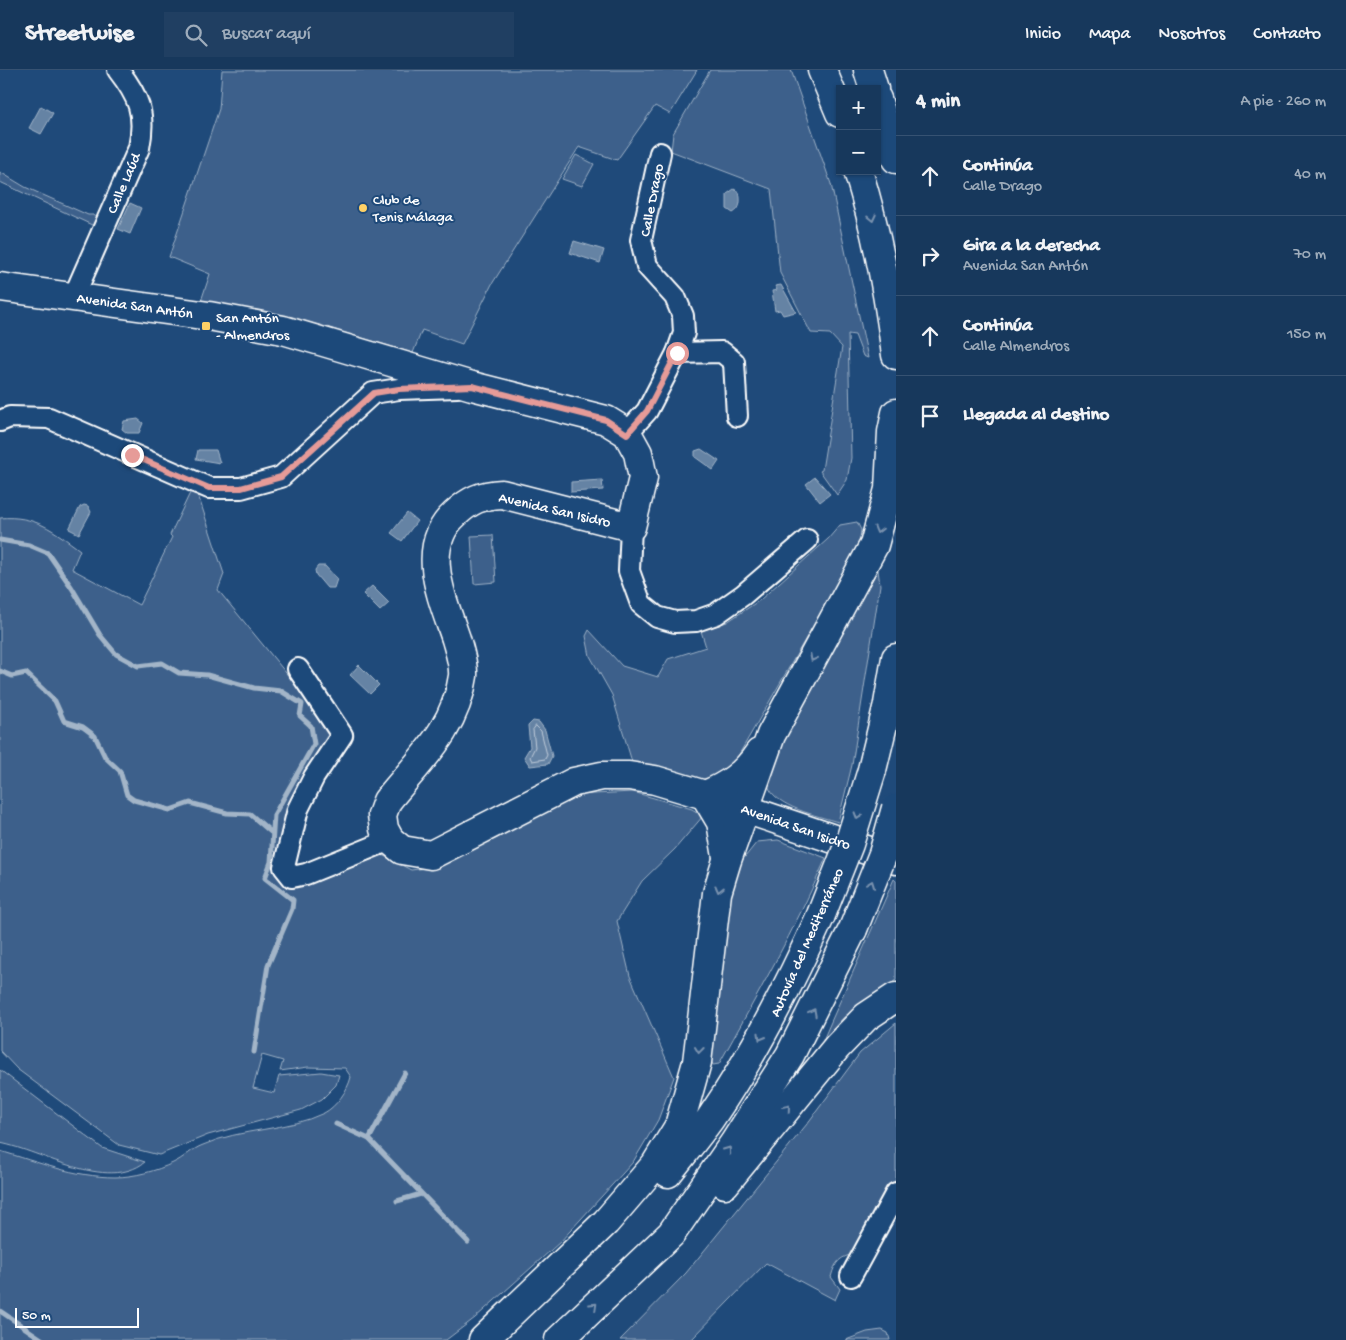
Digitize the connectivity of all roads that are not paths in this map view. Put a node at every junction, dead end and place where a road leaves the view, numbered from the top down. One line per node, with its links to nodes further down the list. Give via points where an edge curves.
1 (118, 70): 11 (street, Calle Laúd, via 140,105 143,128 139,148)
2 (822, 70): 5 (main road)
3 (868, 70): 4 (main road)
4 (873, 85)
5 (836, 103)
6 (881, 112): 8 (main road)
7 (660, 153): 12 (street, Calle Drago, via 641,240 647,266 675,297 683,316 684,333)
8 (896, 159)
9 (859, 175): 13 (main road, one-way to 13, via 888,292)
10 (0, 287): 11 (main road, Avenida San Antón)
11 (74, 296): 14 (main road, Avenida San Antón, via 283,330)
12 (677, 353): 16 (street, via 722,352 734,362); 18 (street, Calle Drago, via 647,411)
13 (896, 355)
14 (472, 386): 17 (street, via 374,393 281,477 241,488 209,488 49,418 10,417); 18 (main road, Avenida San Antón, via 606,420)
15 (896, 413): 23 (main road, one-way to 23, via 889,489 874,545)
16 (737, 416)
17 (0, 421)
18 (627, 434): 19 (main road, Avenida San Antón, via 638,453 643,478)
19 (632, 527): 20 (street, Avenida San Antón, via 629,571 641,604 658,618 675,622 696,621 716,614); 27 (main road, Avenida San Isidro, via 502,494 484,495 463,506 449,519 438,538 434,559 439,587 460,654 463,674 460,693 445,730 387,801 382,814)
20 (806, 540)
21 (896, 658): 35 (main road, Autovía del Mediterráneo, one-way to 35, bridge, via 872,770 849,844 821,915 773,1016 709,1119 634,1215 525,1320)
22 (298, 669): 27 (street, via 342,735 314,777 298,809 284,867 292,877 306,874)
23 (771, 735): 24 (main road, via 747,770 723,788); 26 (main road)
24 (705, 795): 26 (street, Avenida San Isidro); 27 (main road, Avenida San Isidro, via 655,780 602,776 574,782 431,855 402,850); 28 (main road, via 720,822)
25 (896, 808): 32 (main road, one-way to 25, bridge, via 790,1055 853,929 883,854)
26 (745, 809): 28 (main road); 29 (main road, Avenida San Isidro)
27 (390, 840)
28 (727, 860): 34 (main road, one-way to 34, via 718,893 697,1062 679,1126 655,1165 606,1222)
29 (896, 860)
30 (896, 997): 32 (main road, one-way to 30, via 719,1191 837,1047 866,1017)
31 (896, 1193): 33 (street)
32 (670, 1234): 36 (main road, one-way to 32)
33 (852, 1276)
34 (483, 1340)
35 (499, 1340)
36 (559, 1340)

